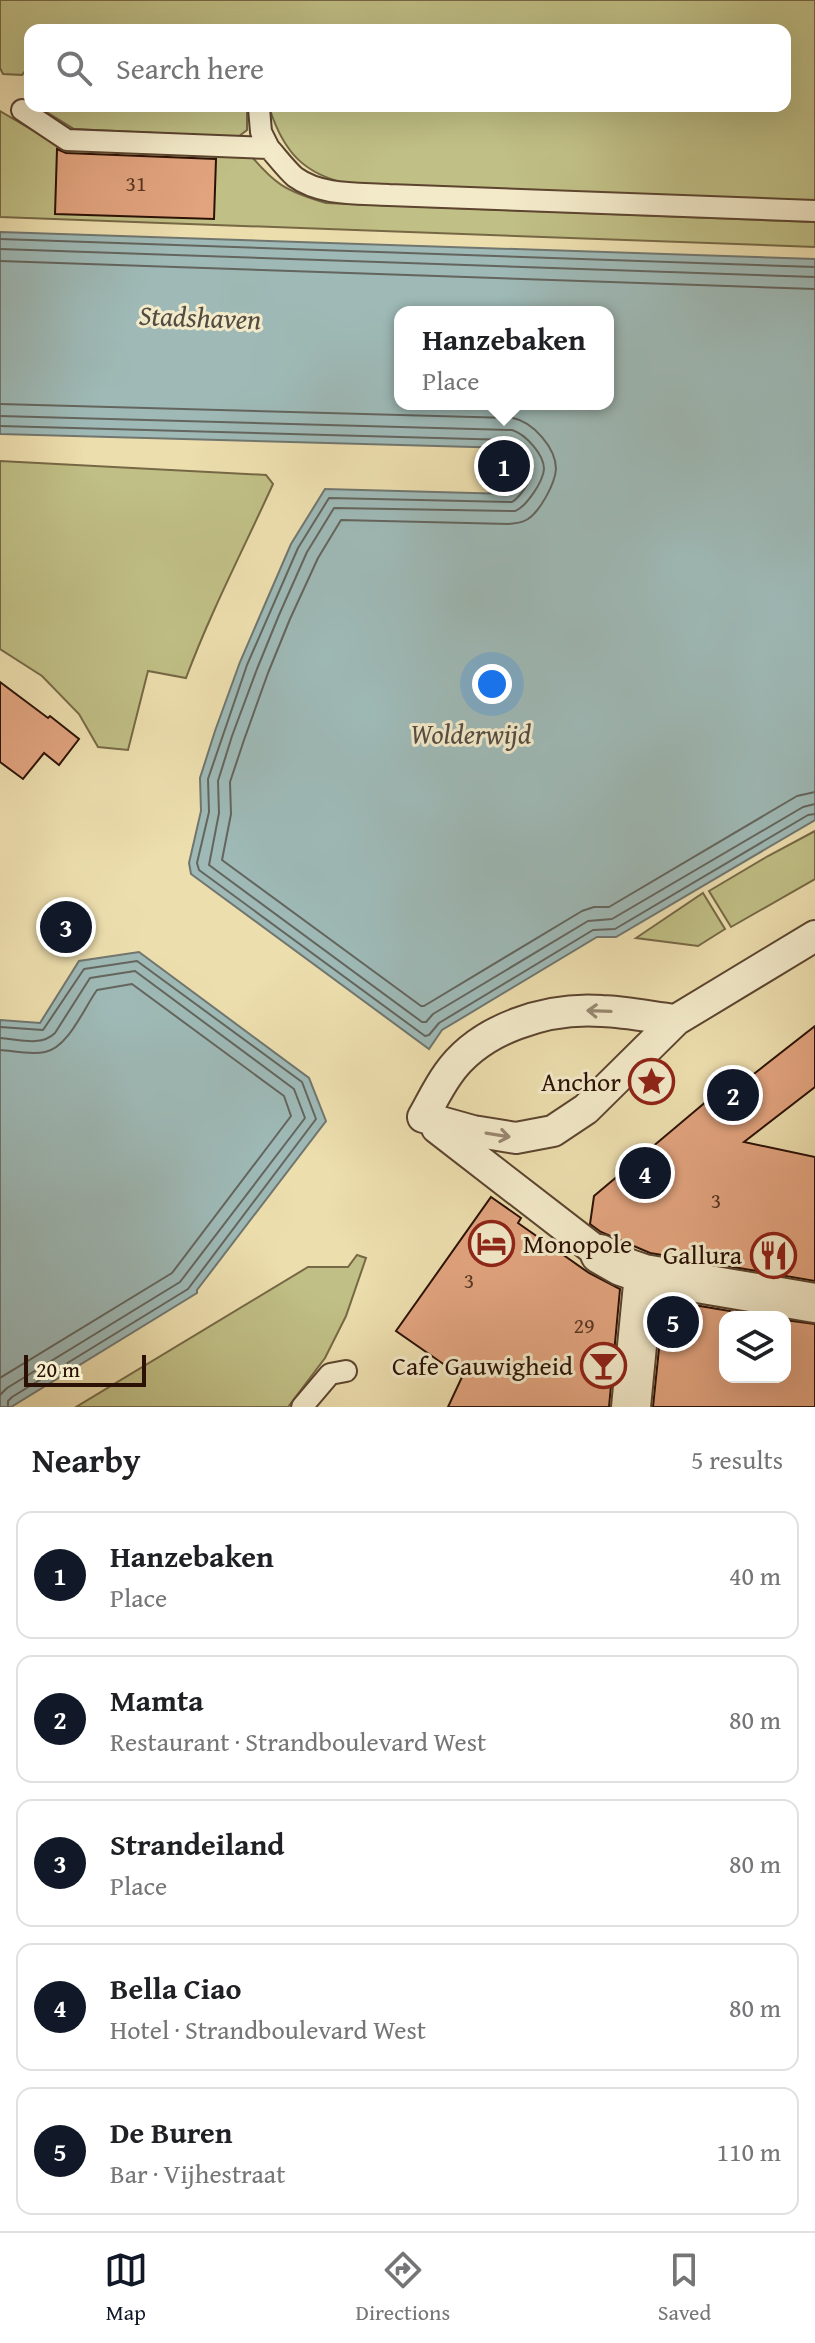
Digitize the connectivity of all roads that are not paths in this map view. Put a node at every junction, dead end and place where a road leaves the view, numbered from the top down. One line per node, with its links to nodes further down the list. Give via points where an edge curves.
1 (25, 112): 3 (lane, via 67,140)
2 (259, 112): 3 (lane)
3 (269, 148): 4 (lane, via 295,176 330,191)
4 (815, 211)
5 (815, 936): 6 (street)
6 (676, 1020): 7 (street, one-way to 7, via 600,1010 564,1012 504,1029 473,1048 449,1073); 7 (street, one-way to 6, via 516,1138 553,1131 586,1109)
7 (423, 1117): 8 (street)
8 (600, 1254): 9 (street)
9 (644, 1274): 10 (street); 13 (street)
10 (815, 1303)
11 (346, 1371): 12 (lane, via 330,1374)
12 (302, 1407)
13 (631, 1407)

